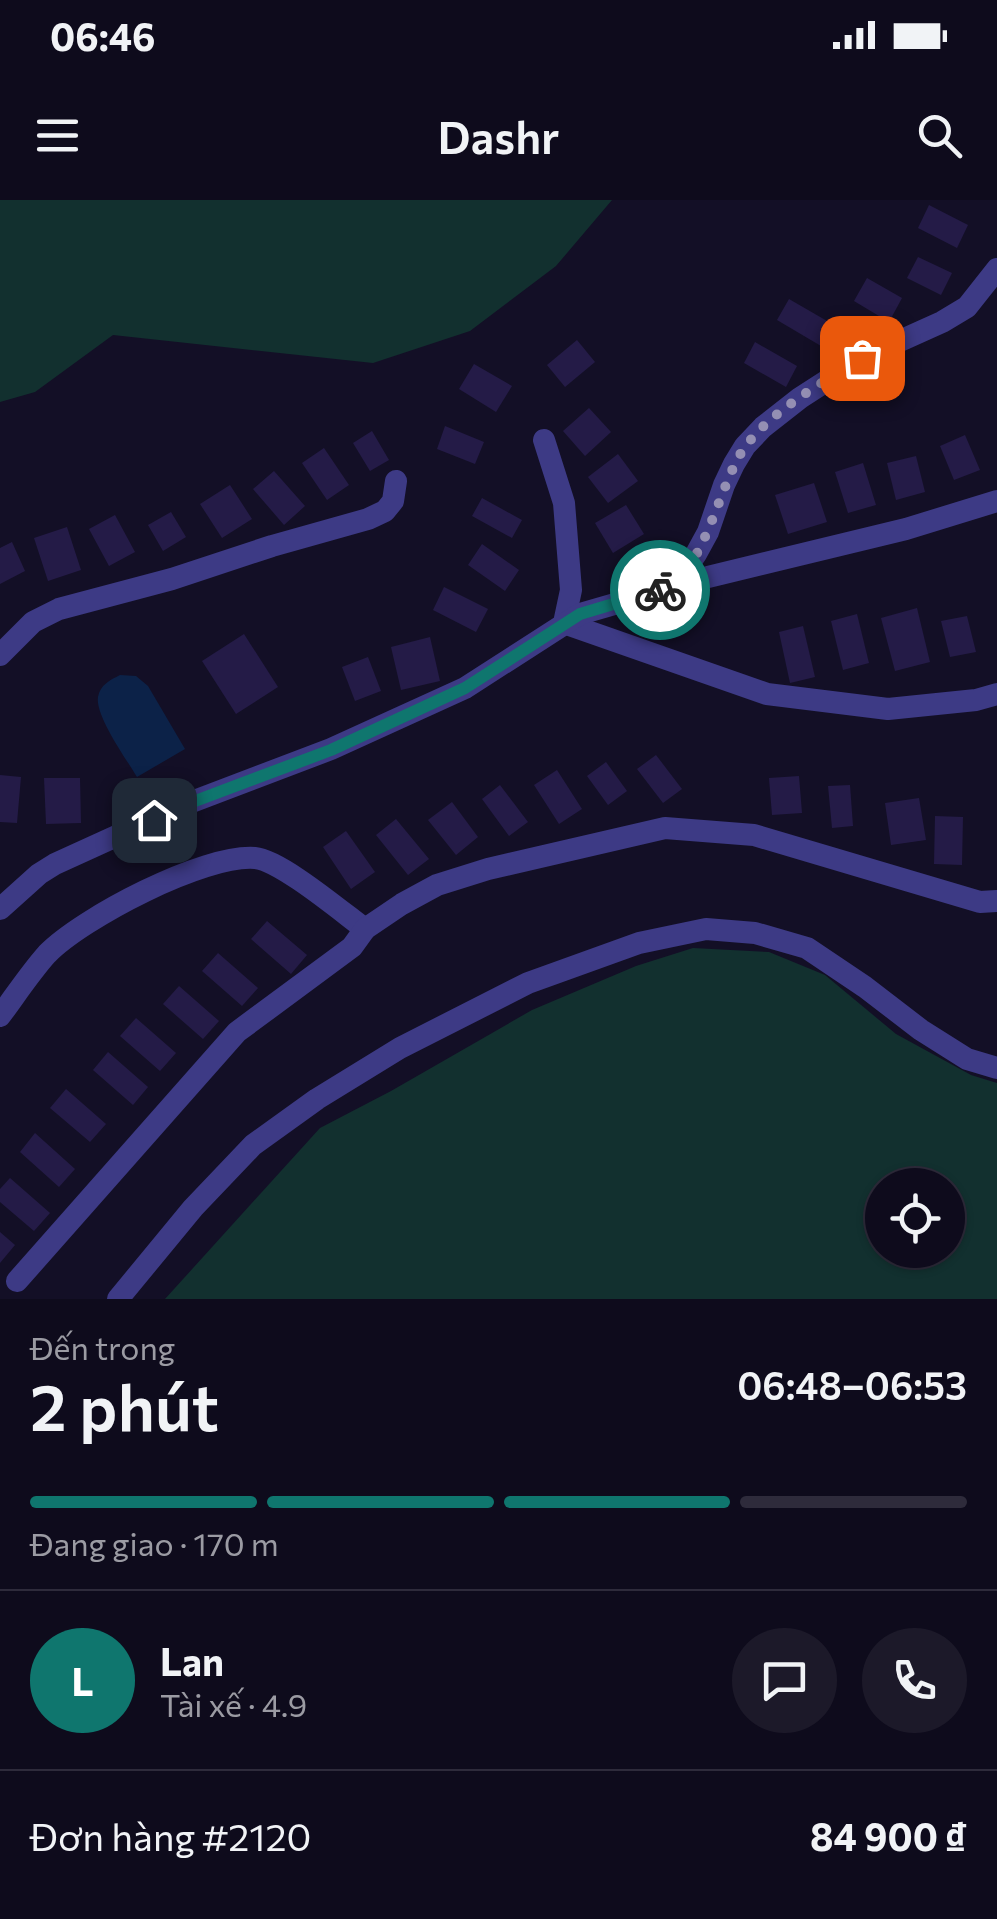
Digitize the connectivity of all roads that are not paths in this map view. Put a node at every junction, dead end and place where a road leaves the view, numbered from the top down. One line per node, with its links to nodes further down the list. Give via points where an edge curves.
1 (997, 269): 5 (street, via 967,307 862,358 762,428 734,464 708,532)
2 (544, 440): 6 (street, via 564,503 571,590)
3 (396, 481): 7 (street, via 393,501 368,519 59,609 33,622)
4 (997, 501): 5 (street)
5 (673, 587): 6 (street)
6 (564, 623): 8 (street, via 767,694 888,710); 10 (street, via 465,688 55,864)
7 (0, 655)
8 (997, 694)
9 (997, 901): 11 (street, via 980,902 754,835 665,828 438,885)
10 (0, 909)
11 (365, 928): 12 (street, via 258,858 205,866 91,920 48,953); 14 (street, via 352,947 237,1032)
12 (0, 1016)
13 (997, 1068): 15 (street, via 936,1040 808,948 755,933 706,929 639,943 528,982 318,1099 253,1145)
14 (17, 1281)
15 (118, 1299)

